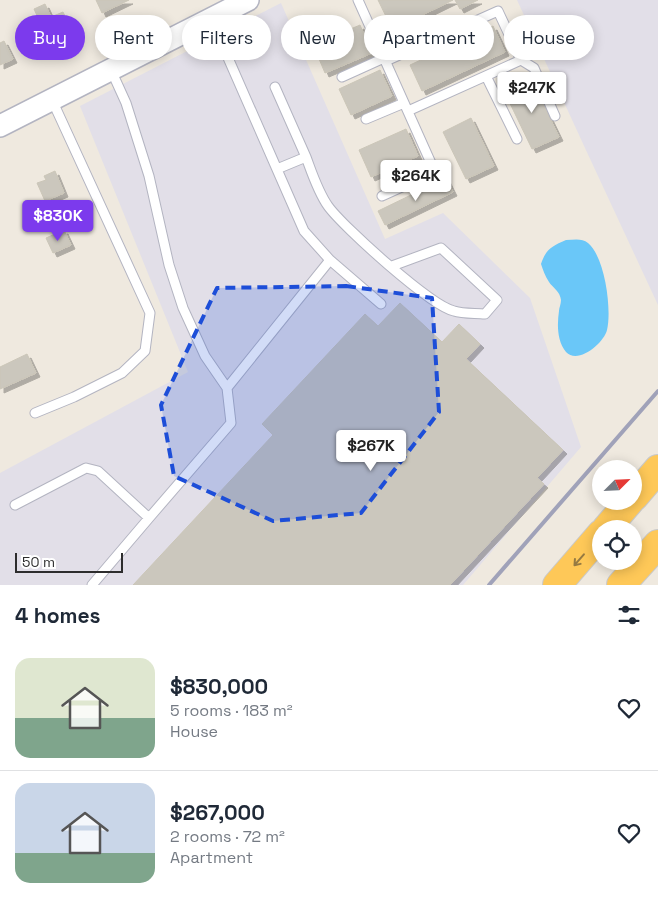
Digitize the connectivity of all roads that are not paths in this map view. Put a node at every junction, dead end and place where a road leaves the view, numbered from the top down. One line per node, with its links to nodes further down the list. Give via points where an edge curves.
1 (248, 0): 3 (street)
2 (358, 0): 4 (lane)
3 (219, 15)
4 (365, 15)
5 (489, 15): 6 (lane, via 498,11)
6 (504, 24)
7 (182, 34): 11 (street)
8 (229, 60): 22 (lane)
9 (385, 60): 13 (lane); 16 (lane)
10 (521, 60): 12 (lane); 17 (lane, via 534,68)
11 (111, 70): 15 (street); 27 (lane, via 126,103 149,176 169,265 183,308 205,356)
12 (486, 76): 16 (lane); 20 (lane)
13 (342, 77)
14 (275, 87): 21 (lane)
15 (52, 100): 19 (street); 28 (lane, via 150,313 145,351 122,373)
16 (406, 107): 18 (lane); 23 (lane, via 435,172)
17 (556, 116)
18 (366, 119)
19 (0, 126)
20 (518, 139)
21 (306, 157): 22 (lane); 25 (lane, via 327,206)
22 (277, 169): 24 (lane, via 304,231)
23 (382, 196)
24 (330, 260): 26 (lane); 27 (lane)
25 (392, 266): 25 (lane, via 436,303 454,311 485,314 498,300 441,248)
26 (381, 304)
27 (227, 388): 33 (lane, via 231,423)
28 (35, 413)
29 (658, 469): 30 (highway)
30 (642, 487)
31 (15, 505): 33 (lane, via 86,468 98,471)
32 (622, 510): 34 (highway)
33 (149, 518): 37 (lane)
34 (614, 520)
35 (592, 544): 38 (highway, one-way to 38)
36 (658, 544): 39 (highway)
37 (92, 585)
38 (557, 585)
39 (621, 585)

